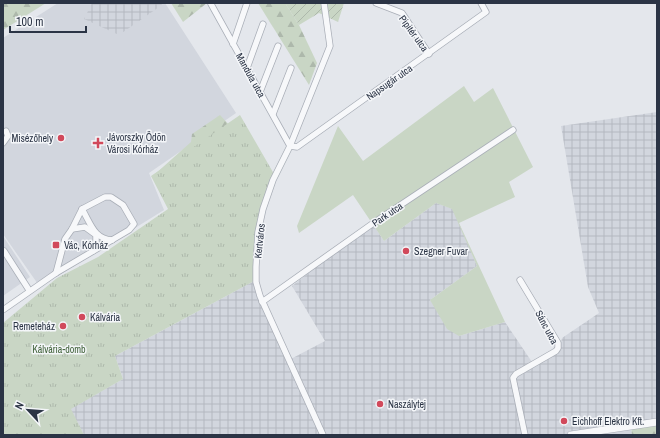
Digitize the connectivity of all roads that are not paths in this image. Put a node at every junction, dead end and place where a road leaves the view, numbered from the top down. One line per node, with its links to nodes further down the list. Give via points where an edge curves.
1 (247, 3): 7 (street)
2 (324, 3): 17 (street, Kertváros, via 330,46)
3 (376, 3): 9 (street, Pipitér utca, via 402,13)
4 (481, 3): 9 (street, Napsugár utca, via 486,12)
5 (211, 4): 7 (street, Mandula utca)
6 (263, 24): 10 (street)
7 (233, 44): 10 (street, Mandula utca)
8 (278, 46): 12 (street)
9 (429, 54): 17 (street, Napsugár utca, via 297,147)
10 (247, 68): 12 (street, Mandula utca)
11 (291, 68): 13 (street)
12 (260, 92): 13 (street, Mandula utca)
13 (273, 114): 17 (street, Mandula utca)
14 (513, 130): 27 (street, Park utca, via 372,224)
15 (6, 131): 16 (street, via 8,136)
16 (3, 143)
17 (290, 146): 27 (street, Kertváros, via 269,189 258,232 256,282)
18 (82, 210): 19 (street); 20 (street); 21 (street, via 105,197 111,197 123,205 134,224)
19 (72, 230): 20 (street, via 85,227); 24 (street, via 65,238)
20 (96, 235): 21 (street); 23 (street)
21 (112, 240): 23 (street)
22 (4, 251): 26 (street)
23 (93, 252): 24 (street)
24 (56, 273): 26 (street)
25 (520, 280): 31 (street, Sánc utca, via 558,342 556,351 513,378)
26 (29, 290): 28 (street)
27 (262, 302): 30 (street, Kertváros)
28 (3, 310)
29 (657, 422): 32 (street)
30 (323, 435)
31 (525, 435)
32 (571, 435)

